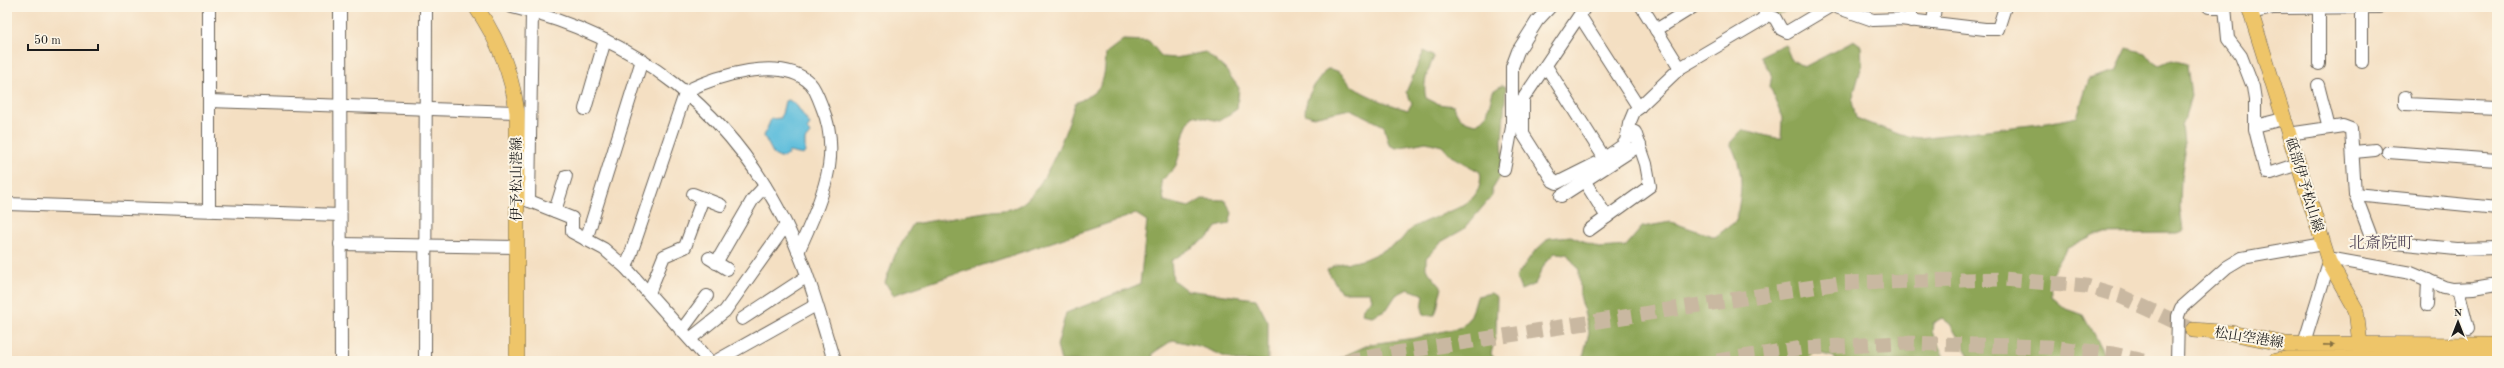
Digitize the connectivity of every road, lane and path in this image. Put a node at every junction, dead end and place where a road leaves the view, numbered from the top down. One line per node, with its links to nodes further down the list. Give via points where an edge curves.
1 (209, 7): 37 (street)
2 (340, 7): 38 (street)
3 (426, 7): 42 (street)
4 (476, 7): 39 (main road, 伊予松山港線, via 500,48)
5 (512, 7): 22 (street)
6 (1550, 7): 56 (street, via 1537,21 1518,51 1512,67 1512,127)
7 (1642, 7): 26 (street)
8 (1693, 7): 26 (street)
9 (1829, 7): 21 (street, via 1787,32 1781,29 1775,18)
10 (1836, 7): 24 (street, via 1873,20)
11 (1911, 7): 24 (street)
12 (1935, 7): 25 (street)
13 (2005, 7): 25 (street, via 1998,29)
14 (2209, 7): 15 (street)
15 (2221, 7)
16 (2225, 7): 45 (street, via 2228,39 2241,56 2253,87 2256,100)
17 (2362, 7): 18 (street); 19 (street); 29 (street)
18 (2379, 7)
19 (2319, 8): 20 (street); 30 (street)
20 (2250, 10): 44 (main road, 砥部伊予松山線)
21 (1764, 11): 32 (street, via 1763,19)
22 (532, 12): 27 (street); 35 (street)
23 (1583, 12): 31 (street); 40 (street)
24 (1911, 21): 25 (street)
25 (1933, 23)
26 (1656, 30): 32 (street)
27 (605, 40): 28 (street); 43 (street)
28 (642, 60): 34 (street); 72 (street)
29 (2362, 62)
30 (2319, 64)
31 (1546, 66): 53 (street); 53 (street, via 1523,99 1523,134 1557,183)
32 (1680, 68): 40 (street)
33 (2318, 85): 46 (street)
34 (686, 91): 59 (street, via 721,125); 77 (street, via 726,77 755,70 781,68 797,74 810,83 828,119 831,140 829,166); 79 (street)
35 (530, 95): 39 (street); 62 (street)
36 (2405, 97): 41 (street, via 2405,104)
37 (209, 101): 38 (street); 66 (street)
38 (340, 106): 42 (street); 68 (street)
39 (516, 106): 42 (street); 62 (main road, 伊予松山港線)
40 (1639, 108): 47 (street, via 1630,118)
41 (2497, 108)
42 (425, 109): 74 (street)
43 (585, 109)
44 (2283, 119): 45 (street); 48 (main road, 砥部伊予松山線)
45 (2255, 126): 55 (street, via 2267,173)
46 (2329, 128): 48 (street); 51 (street, via 2343,126 2351,129)
47 (1628, 130): 49 (street, via 1635,132); 53 (street, via 1626,142)
48 (2288, 134): 55 (main road, 砥部伊予松山線)
49 (1640, 146): 58 (street); 69 (street, via 1650,186)
50 (2375, 150): 51 (street)
51 (2354, 152): 60 (street)
52 (2388, 153): 54 (street)
53 (1605, 159)
54 (2497, 160)
55 (2298, 164): 78 (main road, 砥部伊予松山線)
56 (1504, 170)
57 (566, 176): 67 (street)
58 (1585, 182): 61 (street); 69 (street)
59 (765, 186): 70 (street); 80 (street, via 753,199 712,260)
60 (2355, 194): 65 (street); 76 (street, via 2375,241 2456,249)
61 (1561, 196)
62 (523, 199): 67 (street); 75 (main road, 伊予松山港線)
63 (7, 204): 66 (street)
64 (720, 204): 85 (street, via 698,196 685,247 664,256)
65 (2497, 208)
66 (209, 210): 68 (street)
67 (556, 211): 72 (street, via 572,218 572,232)
68 (340, 215): 73 (street)
69 (1607, 217): 71 (street)
70 (786, 225): 77 (street); 94 (street, via 725,311)
71 (1589, 230)
72 (586, 240): 79 (street, via 604,249)
73 (340, 244): 74 (street); 98 (street)
74 (425, 245): 75 (street); 99 (street)
75 (517, 247): 100 (main road, 伊予松山港線)
76 (2497, 248)
77 (798, 252): 81 (street)
78 (2327, 255): 82 (street, via 2412,273); 93 (street); 96 (main road, 砥部伊予松山線, via 2356,310); 104 (street, via 2246,257 2227,267 2181,308 2178,316)
79 (626, 268): 85 (street)
80 (727, 269)
81 (806, 277): 87 (street); 89 (street)
82 (2428, 280): 84 (street, via 2444,287); 88 (street)
83 (2497, 284): 84 (street)
84 (2458, 289): 90 (street)
85 (649, 293): 92 (street)
86 (707, 296): 92 (street)
87 (816, 305): 102 (street); 103 (street)
88 (2427, 305)
89 (742, 318)
90 (2468, 329)
91 (2193, 330): 96 (main road, 松山空港線, one-way to 96, via 2231,333)
92 (681, 331): 94 (street)
93 (2306, 337)
94 (690, 339): 101 (street)
95 (2497, 345): 96 (main road, 松山空港線)
96 (2362, 355): 97 (main road, 松山空港線); 105 (main road, 松山空港線)
97 (2497, 358)
98 (340, 361)
99 (425, 361)
100 (517, 361)
101 (709, 361)
102 (716, 361)
103 (834, 361)
104 (2177, 361)
105 (2276, 361)

